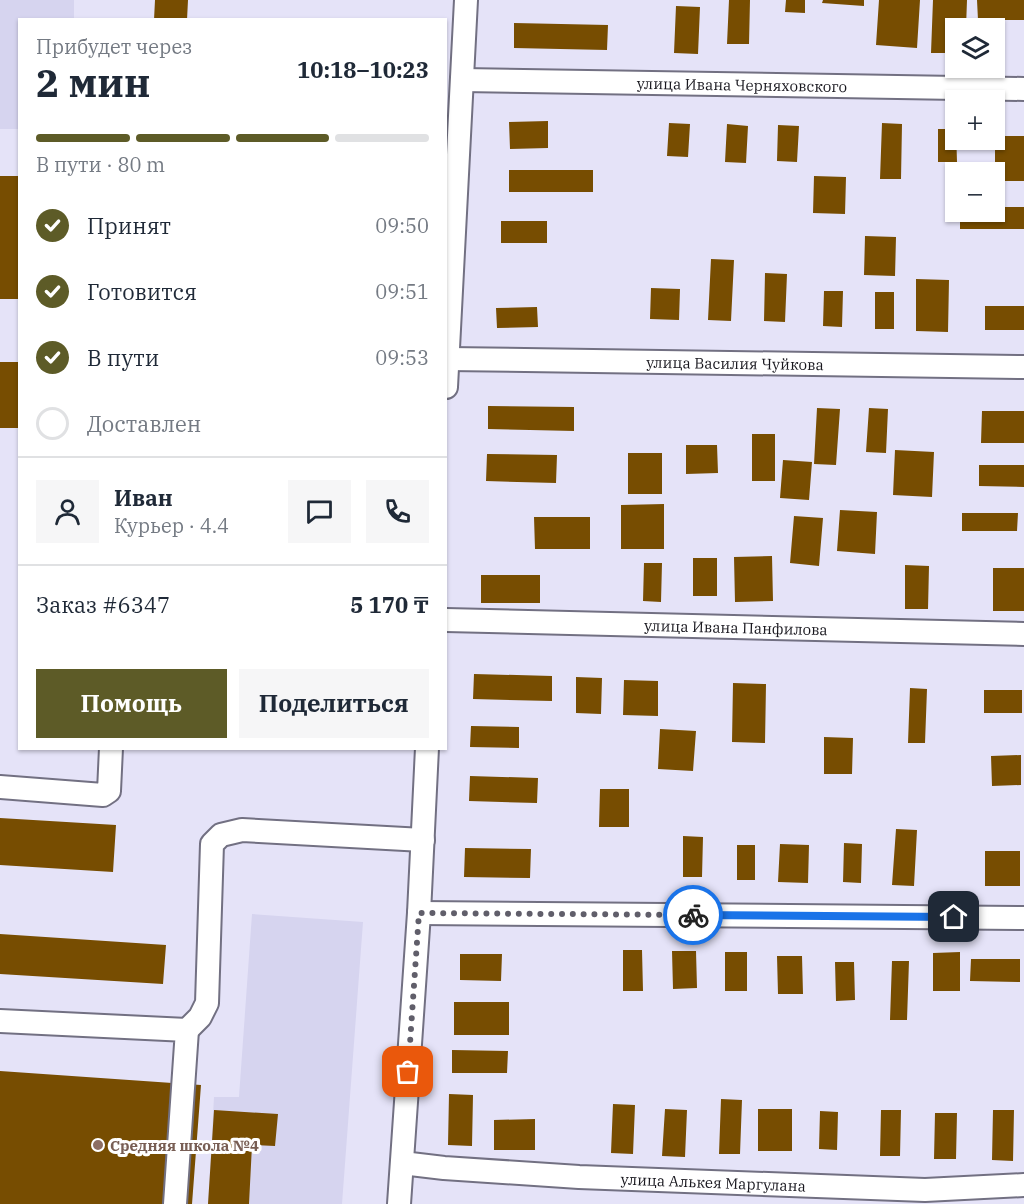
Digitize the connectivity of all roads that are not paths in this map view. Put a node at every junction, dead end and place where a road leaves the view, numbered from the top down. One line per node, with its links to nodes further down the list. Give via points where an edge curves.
1 (466, 0): 2 (street)
2 (462, 80): 3 (street, улица Ивана Черняховского); 4 (street)
3 (1024, 89)
4 (447, 360): 5 (street, улица Василия Чуйкова)
5 (1024, 367)
6 (447, 620): 7 (street, улица Ивана Панфилова)
7 (1024, 634)
8 (111, 750): 10 (street, via 109,791 103,795)
9 (427, 750): 11 (street)
10 (0, 788)
11 (423, 840): 12 (street); 15 (street, via 242,830 221,835 212,844 207,1003)
12 (419, 913): 13 (street); 16 (street)
13 (1024, 918)
14 (0, 1021): 15 (street)
15 (187, 1030): 18 (street)
16 (402, 1163): 17 (street, улица Алькея Маргулана, via 603,1178 925,1190); 19 (street)
17 (1024, 1185)
18 (175, 1204)
19 (399, 1204)

